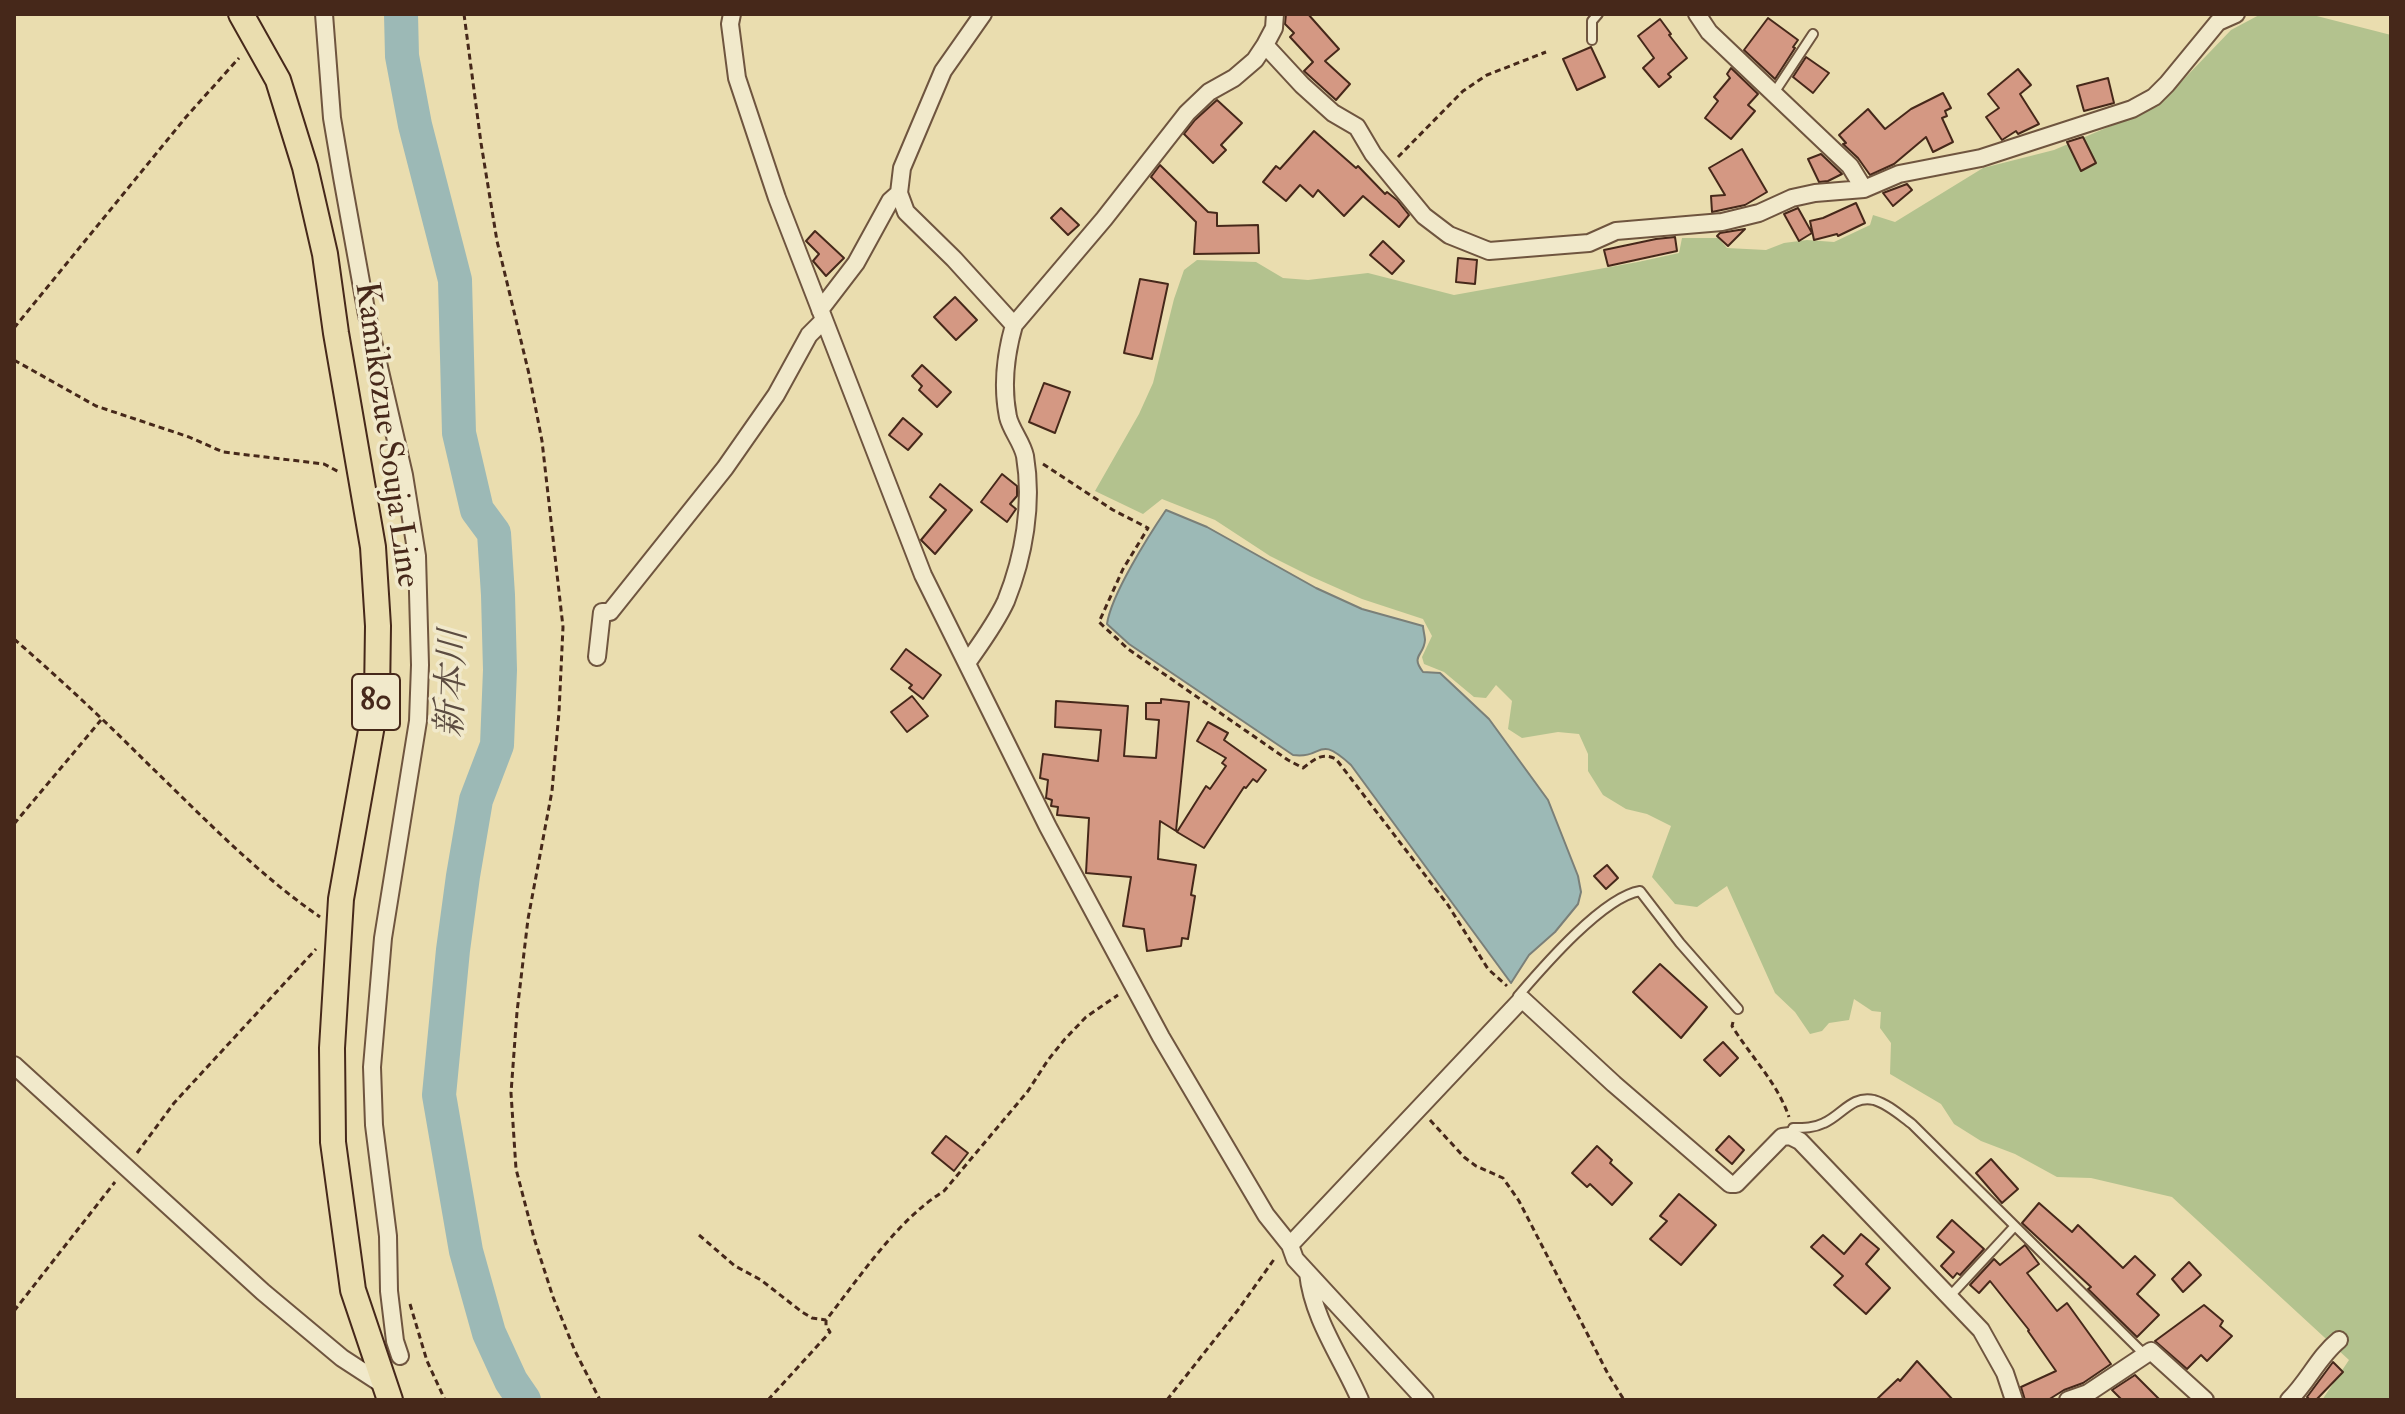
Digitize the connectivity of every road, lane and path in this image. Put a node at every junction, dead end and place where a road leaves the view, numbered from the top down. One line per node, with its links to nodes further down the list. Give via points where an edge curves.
1 (241, 14): 11 (main road, Kamikozue Souja Line / 80)
2 (324, 14): 48 (street, via 342,177 417,556 418,721 383,938 372,1067 389,1291)
3 (464, 14): 51 (path, via 497,241 542,441 563,627 552,791 517,1012 511,1093 516,1169 553,1297)
4 (732, 14): 19 (street, via 737,78)
5 (983, 14): 18 (street, via 943,71 902,168)
6 (1275, 14): 13 (street)
7 (1598, 14): 12 (lane, via 1592,21)
8 (1697, 14): 15 (street)
9 (2236, 14): 17 (street, via 2218,22 2167,84 2132,109 1981,158 1899,174)
10 (1813, 34): 15 (lane)
11 (256, 39): 21 (path); 24 (main road, Kamikozue Souja Line / 80, via 278,80 305,167)
12 (1592, 40)
13 (1265, 45): 16 (street, via 1333,113 1357,127); 20 (street, via 1255,60 1187,113)
14 (1546, 52): 16 (path, via 1487,75 1463,91)
15 (1773, 94): 17 (street, via 1850,166)
16 (1386, 170): 17 (street, via 1424,216 1449,235 1489,251 1589,243 1616,231 1722,222 1792,198)
17 (1864, 189)
18 (899, 193): 19 (street); 20 (street, via 906,212)
19 (822, 315): 26 (street, via 725,468 610,612 602,612); 27 (street, via 923,575)
20 (1014, 325): 23 (street, via 1005,384 1008,418)
21 (14, 328)
22 (14, 360): 24 (path, via 96,406 223,452 324,464)
23 (1024, 453): 27 (street, via 1029,492 1025,534 1005,601); 32 (path, via 1148,528 1099,622 1106,630 1288,760 1303,768 1318,756 1336,759 1448,905 1488,969)
24 (364, 485): 30 (main road, Kamikozue Souja Line / 80, via 378,626 377,697)
25 (14, 639): 28 (path)
26 (597, 657)
27 (967, 663): 31 (street)
28 (101, 720): 29 (path); 30 (path, via 210,826)
29 (14, 824)
30 (338, 929): 37 (path, via 174,1103); 49 (main road, Kamikozue Souja Line / 80, via 333,1142 353,1290)
31 (1134, 987): 40 (street, via 1266,1215); 45 (path, via 1098,1008 1065,1039 944,1191 881,1250)
32 (1518, 996): 33 (lane, via 1580,929 1640,891)
33 (1738, 1009): 36 (path, via 1732,1026 1783,1100)
34 (14, 1065): 37 (street)
35 (1419, 1108): 36 (street, via 1522,999 1730,1184); 40 (street); 56 (path, via 1464,1157 1503,1178)
36 (1792, 1132): 38 (lane, via 1826,1123 1848,1104 1877,1101 1912,1124); 42 (street)
37 (126, 1169): 44 (path); 49 (street, via 263,1292)
38 (2014, 1227): 42 (lane); 47 (lane)
39 (699, 1235): 45 (path, via 802,1312)
40 (1290, 1245): 41 (street); 53 (path)
41 (1308, 1273): 54 (street, via 1321,1322); 55 (street)
42 (1949, 1297): 57 (street, via 1981,1330)
43 (409, 1299): 50 (path)
44 (14, 1311)
45 (826, 1320): 52 (path, via 830,1332)
46 (2339, 1340): 60 (street)
47 (2144, 1354): 58 (street, via 2088,1393); 59 (street, via 2151,1351)
48 (400, 1356)
49 (387, 1393)
50 (445, 1400)
51 (600, 1400)
52 (768, 1400)
53 (1167, 1400)
54 (1360, 1400)
55 (1425, 1400)
56 (1624, 1400)
57 (2014, 1400)
58 (2068, 1400)
59 (2205, 1400)
60 (2289, 1400)

